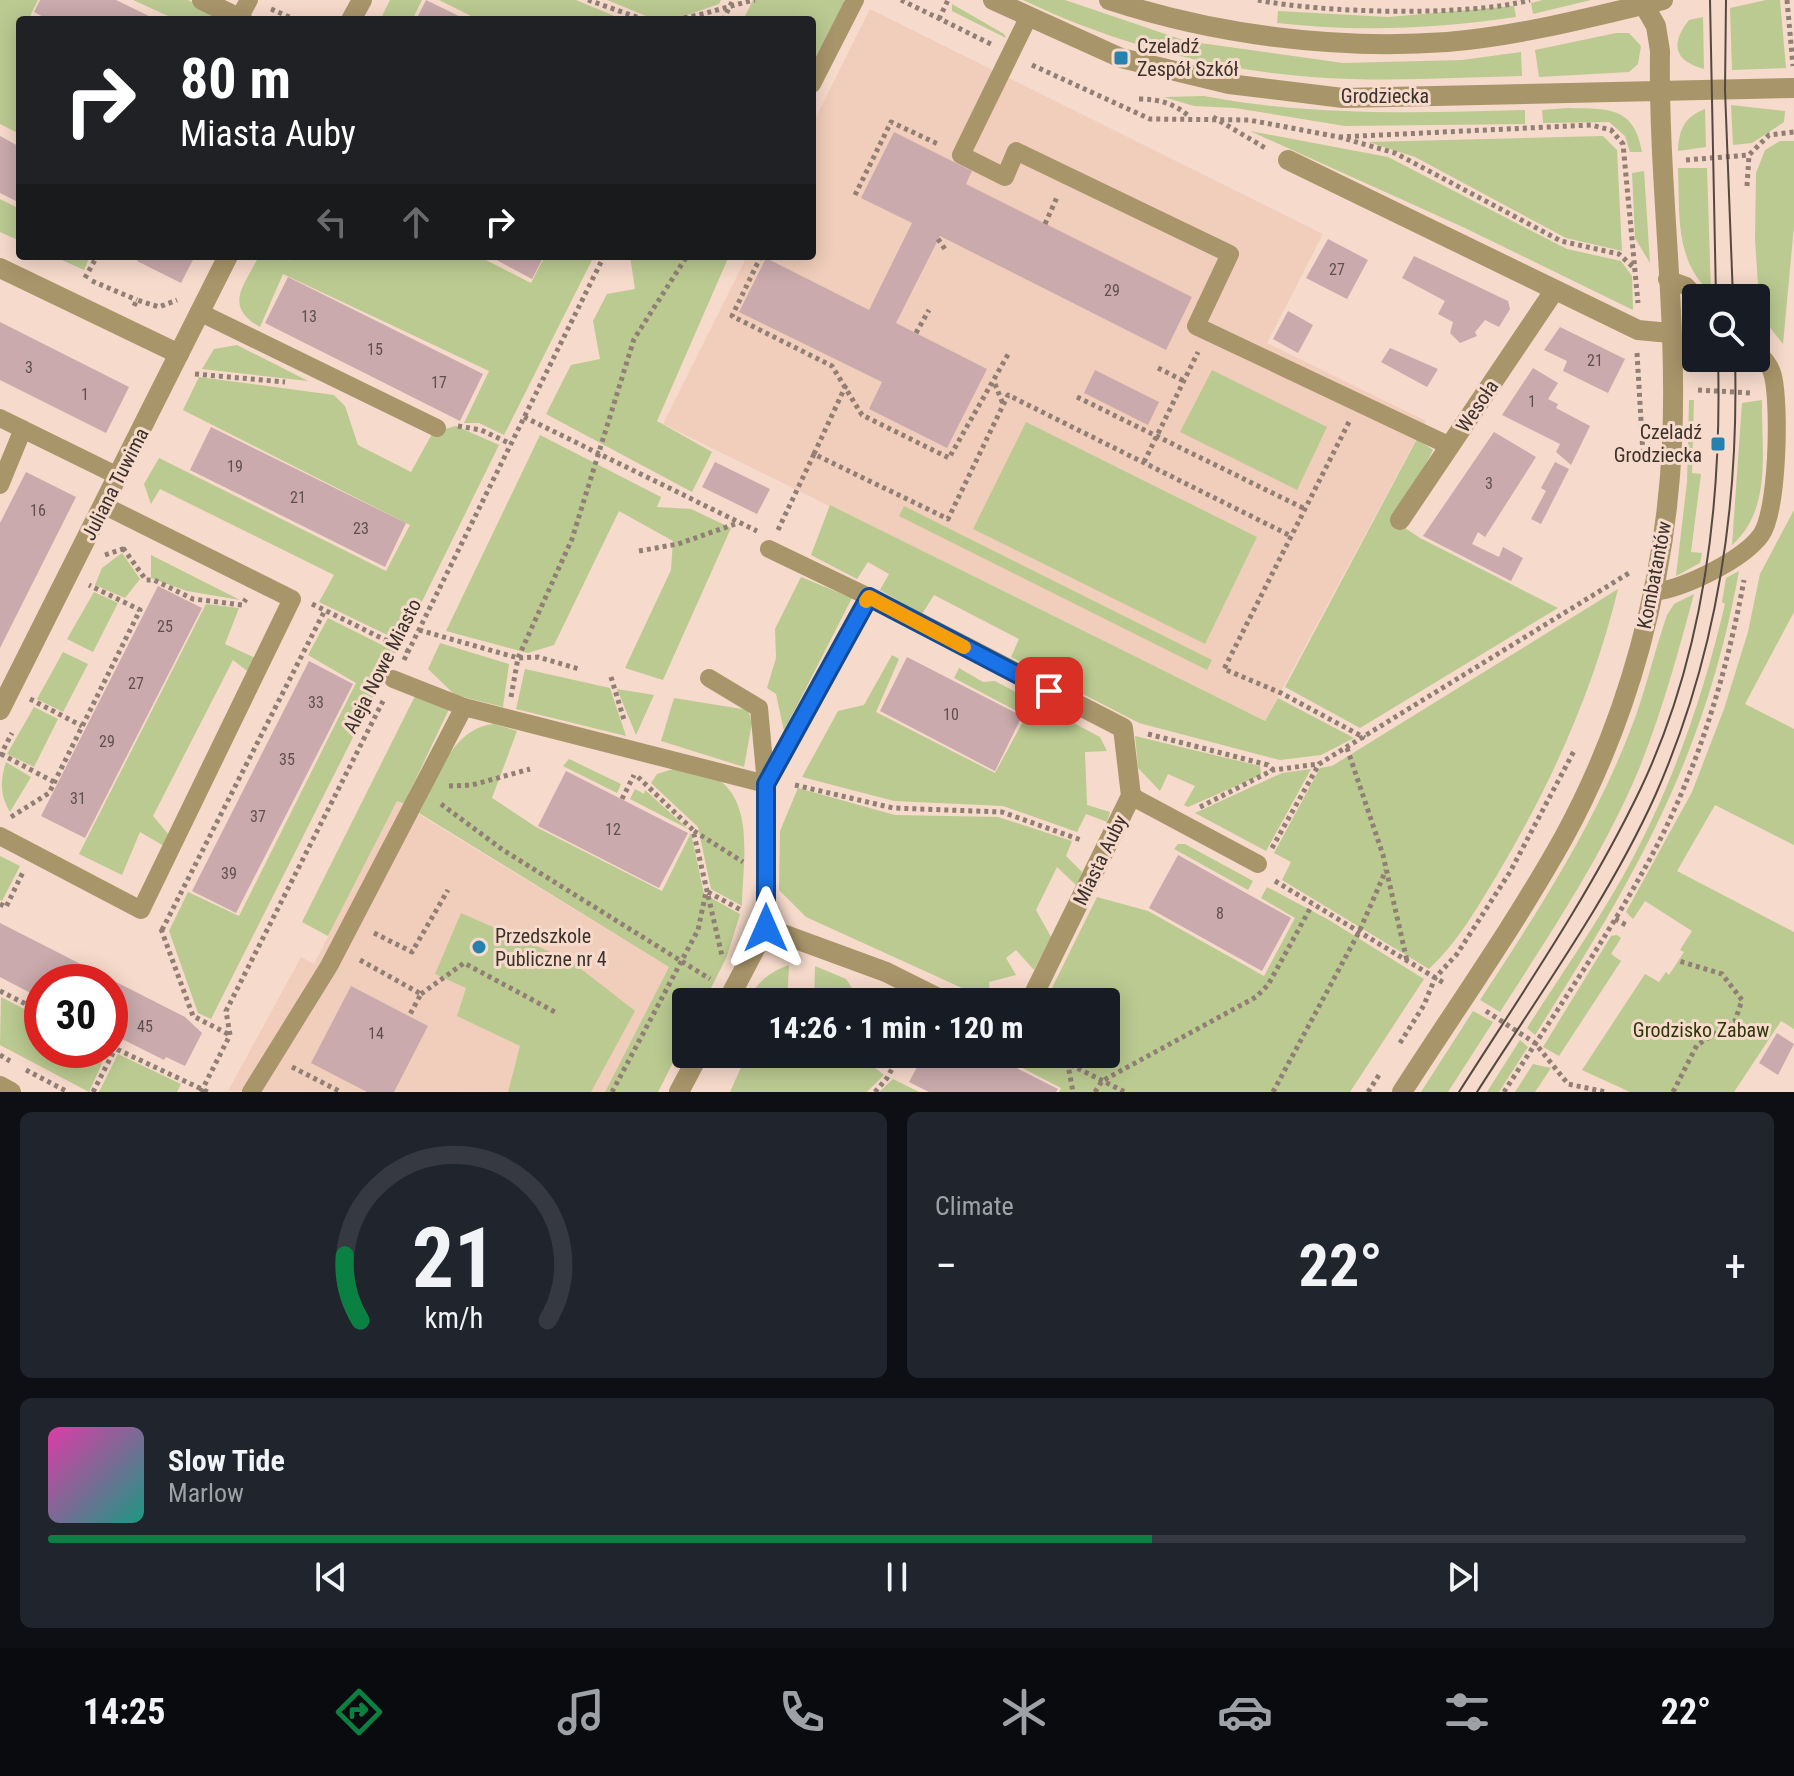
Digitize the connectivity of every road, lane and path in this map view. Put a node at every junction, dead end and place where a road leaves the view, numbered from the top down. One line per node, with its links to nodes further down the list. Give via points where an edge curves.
1 (202, 0): 14 (street)
2 (588, 0): 15 (path)
3 (755, 0): 13 (path)
4 (855, 0): 21 (lane)
5 (901, 0): 18 (path)
6 (948, 0): 18 (path)
7 (993, 0): 17 (street, Grodziecka)
8 (1109, 0): 19 (street, via 1275,37 1364,44 1448,42)
9 (1258, 0): 11 (path, via 1364,10)
10 (1787, 0): 24 (path)
11 (1527, 1): 19 (path)
12 (1649, 2): 19 (street); 26 (street, Kombatantów, via 1656,26)
13 (731, 3): 16 (path)
14 (239, 15)
15 (634, 16)
16 (696, 16)
17 (1028, 18): 20 (lane); 27 (street, Grodziecka, via 1121,58 1229,84 1343,98)
18 (939, 19): 20 (path)
19 (1526, 30)
20 (1011, 54): 23 (path); 35 (lane)
21 (816, 76)
22 (1072, 77): 23 (path)
23 (1060, 78): 30 (path, via 1150,119)
24 (1794, 79)
25 (1794, 88): 26 (street, Grodziecka)
26 (1659, 92): 27 (street, Grodziecka); 38 (street, Kombatantów)
27 (1532, 95): 31 (path)
28 (1139, 99): 30 (path, via 1177,106)
29 (1212, 117): 30 (path); 33 (path); 34 (path)
30 (1191, 118)
31 (1536, 128): 34 (path); 34 (path, via 1591,125 1611,130 1623,144 1635,271 1619,254 1566,243 1408,159)
32 (1794, 132): 36 (path, via 1769,135)
33 (1244, 137)
34 (1339, 137)
35 (961, 155): 40 (path, via 891,122); 58 (lane, via 1005,177 1016,151 1230,254 1196,326)
36 (1749, 155): 38 (path); 39 (path)
37 (1288, 160): 52 (street)
38 (1663, 162): 50 (street, Kombatantów)
39 (1747, 186)
40 (855, 195)
41 (938, 239): 42 (path)
42 (947, 252)
43 (95, 260): 49 (path)
44 (226, 260): 55 (street, Juliana Tuwima)
45 (602, 260): 78 (path, Aleja Nowe Miasto)
46 (684, 260): 87 (path, via 634,339)
47 (759, 260): 69 (path, via 732,316 832,366)
48 (0, 268): 56 (street)
49 (85, 278)
50 (1667, 279): 51 (lane); 60 (street, Kombatantów)
51 (1682, 285)
52 (1554, 291): 57 (street); 85 (street, Wesoła)
53 (182, 292): 56 (path, via 175,302 159,307 137,300)
54 (929, 310): 59 (path)
55 (199, 312): 62 (street, Juliana Tuwima); 80 (lane)
56 (123, 328): 62 (street)
57 (1638, 330): 60 (street); 70 (path)
58 (1207, 331): 66 (path); 72 (lane)
59 (916, 333)
60 (1670, 333): 71 (street, Kombatantów)
61 (1010, 351): 68 (path)
62 (179, 354): 91 (street, Juliana Tuwima)
63 (1158, 368): 66 (path)
64 (1770, 372): 73 (lane)
65 (194, 374): 67 (path)
66 (1184, 381): 83 (path)
67 (300, 383)
68 (995, 383): 76 (path); 77 (path)
69 (846, 385): 76 (path, via 862,415 949,458); 86 (path)
70 (1637, 390): 71 (path); 90 (path)
71 (1673, 390): 73 (path); 109 (street, Kombatantów, via 1668,501)
72 (1335, 391): 85 (lane); 94 (path, via 1327,410 1350,421)
73 (1775, 391): 109 (lane, via 1774,500 1759,538 1674,590)
74 (1077, 397): 83 (path)
75 (971, 401): 76 (path)
76 (979, 405)
77 (1003, 405): 86 (path, via 948,519); 89 (path, via 1008,395)
78 (524, 417): 84 (path, Aleja Nowe Miasto); 87 (path)
79 (0, 418): 81 (lane)
80 (437, 428)
81 (23, 429): 88 (lane); 91 (lane)
82 (481, 430): 84 (path)
83 (1156, 437): 89 (path); 94 (path)
84 (511, 444): 112 (path, Aleja Nowe Miasto)
85 (1450, 446): 95 (street, Wesoła)
86 (814, 454): 98 (path)
87 (600, 455): 96 (path); 113 (path, via 572,539)
88 (7, 458): 92 (lane)
89 (1144, 462): 97 (path)
90 (1643, 464)
91 (118, 476): 93 (street, Juliana Tuwima)
92 (0, 485)
93 (103, 505): 107 (lane); 120 (street, Juliana Tuwima)
94 (1305, 509): 97 (path)
95 (1400, 520)
96 (738, 523): 98 (path); 101 (path)
97 (1291, 536): 124 (path, via 1224,669)
98 (769, 541): 110 (lane)
99 (136, 544): 100 (path)
100 (123, 548): 102 (path); 107 (path, via 146,580 193,599 242,605)
101 (639, 551)
102 (104, 555)
103 (1631, 559): 104 (path)
104 (1629, 573): 106 (path); 124 (path)
105 (1745, 574): 151 (path, via 1712,710 1680,795)
106 (1627, 581)
107 (256, 582): 148 (lane, via 292,599)
108 (89, 585): 122 (path, via 140,610)
109 (1653, 592): 200 (street, Kombatantów, via 1630,681 1601,761 1563,837)
110 (869, 597): 123 (street); 134 (street)
111 (325, 610): 155 (path)
112 (419, 630): 113 (path); 117 (path, Aleja Nowe Miasto)
113 (518, 658): 114 (path, via 538,657); 121 (path)
114 (579, 669)
115 (611, 677): 128 (path, via 629,736)
116 (709, 678): 134 (lane, via 759,708)
117 (393, 679): 119 (lane); 172 (path, Aleja Nowe Miasto, via 226,1011)
118 (30, 699): 122 (path)
119 (464, 707): 121 (lane); 135 (lane)
120 (0, 710)
121 (507, 717): 128 (lane)
122 (82, 726): 133 (path)
123 (1123, 728): 131 (path); 136 (street, Miasta Auby)
124 (1365, 738): 126 (path)
125 (1579, 739): 161 (path, via 1510,872 1457,954)
126 (1347, 748): 129 (path); 144 (path)
127 (0, 754): 133 (path)
128 (642, 755): 132 (path); 134 (lane)
129 (1319, 764): 131 (path); 143 (path)
130 (530, 769): 135 (path, via 472,785)
131 (1273, 770): 138 (path, via 1191,811)
132 (635, 773): 137 (path); 140 (path)
133 (54, 782): 139 (path, via 49,793)
134 (766, 784): 141 (path, via 802,785 893,808 1002,812); 145 (street)
135 (420, 788): 152 (lane); 159 (path, via 503,850)
136 (1131, 796): 138 (lane); 141 (street, Miasta Auby)
137 (622, 799)
138 (1183, 824): 143 (lane)
139 (2, 829): 142 (lane)
140 (693, 830): 145 (path); 147 (path)
141 (1106, 851): 166 (street, Miasta Auby)
142 (32, 853): 148 (lane, via 141,910); 149 (path, via 6,907)
143 (1258, 864): 150 (path, via 1277,884)
144 (1386, 870): 156 (path); 160 (path)
145 (766, 876): 153 (street)
146 (448, 890): 152 (path, via 412,952)
147 (707, 891): 153 (path); 159 (path, via 698,930); 163 (path)
148 (148, 894): 155 (path)
149 (0, 904)
150 (1312, 905): 156 (path); 184 (path, via 1268,985 1256,997)
151 (1615, 919): 154 (path); 173 (path)
152 (351, 921): 157 (lane)
153 (766, 924): 164 (street); 165 (street)
154 (1628, 926)
155 (162, 930): 172 (path, via 193,1016)
156 (1359, 932): 160 (path); 198 (path)
157 (338, 948): 168 (path); 177 (lane)
158 (1679, 961): 203 (path, via 1722,974 1742,1000 1735,1021 1697,1045)
159 (681, 962): 162 (path); 193 (path)
160 (1407, 962): 161 (path)
161 (1435, 978): 174 (path)
162 (717, 988)
163 (728, 988)
164 (734, 988)
165 (918, 988)
166 (1037, 988)
167 (0, 991): 169 (path)
168 (421, 994): 170 (path, via 464,963); 171 (path)
169 (24, 1003)
170 (555, 1012)
171 (409, 1016)
172 (230, 1035): 187 (path, Aleja Nowe Miasto)
173 (1535, 1043): 201 (path); 202 (path, via 1568,1084)
174 (1394, 1052)
175 (0, 1055): 189 (path)
176 (128, 1055): 187 (path)
177 (271, 1057): 191 (lane); 192 (path)
178 (1385, 1065): 199 (path)
179 (103, 1068): 190 (path)
180 (692, 1068): 194 (street)
181 (891, 1068): 186 (path)
182 (1069, 1068): 195 (path)
183 (1077, 1068): 184 (path)
184 (1102, 1081): 196 (path); 197 (path)
185 (0, 1086): 188 (street)
186 (878, 1090)
187 (204, 1091)
188 (11, 1092)
189 (68, 1092)
190 (93, 1092)
191 (251, 1092)
192 (341, 1092)
193 (612, 1092)
194 (679, 1092)
195 (1073, 1092)
196 (1095, 1092)
197 (1125, 1092)
198 (1273, 1092)
199 (1368, 1092)
200 (1402, 1092)
201 (1504, 1092)
202 (1606, 1092)
203 (1673, 1092)

